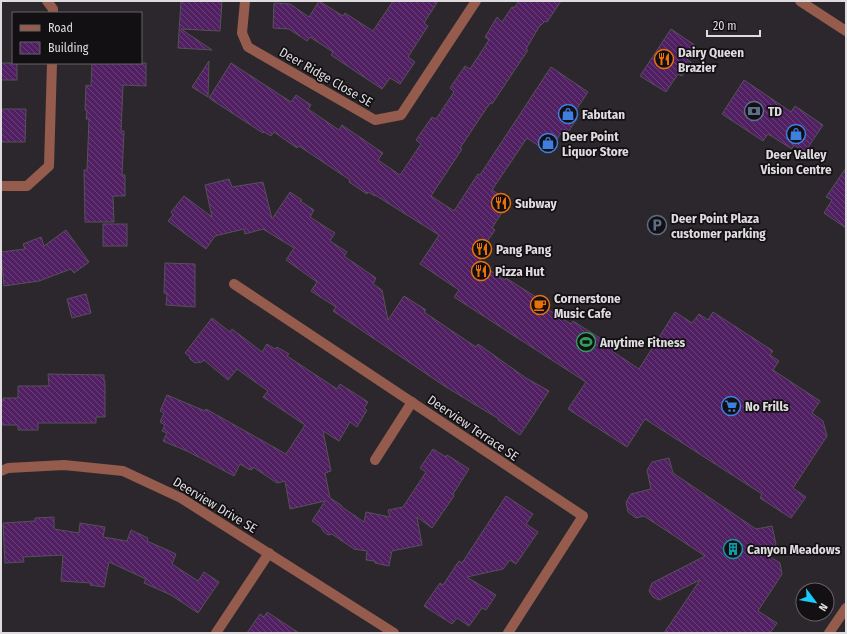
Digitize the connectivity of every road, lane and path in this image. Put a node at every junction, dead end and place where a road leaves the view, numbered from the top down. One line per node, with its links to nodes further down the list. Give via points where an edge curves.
1 (47, 1): 5 (street)
2 (245, 1): 3 (street, Deer Ridge Close SE, via 242,33 248,47 375,120 401,115)
3 (476, 1)
4 (800, 1): 6 (street)
5 (53, 12)
6 (846, 31)
7 (52, 64): 8 (street, via 49,166 27,186)
8 (1, 186)
9 (234, 284): 10 (street, Deerview Terrace SE)
10 (412, 402): 11 (street); 17 (street, Deerview Terrace SE, via 583,516)
11 (376, 460)
12 (1, 471): 13 (street, Deerview Drive SE, via 8,468 64,464 123,471 181,498)
13 (269, 553): 15 (street); 16 (street, Deerview Drive SE)
14 (846, 608): 18 (street)
15 (216, 633)
16 (394, 633)
17 (508, 633)
18 (829, 633)

